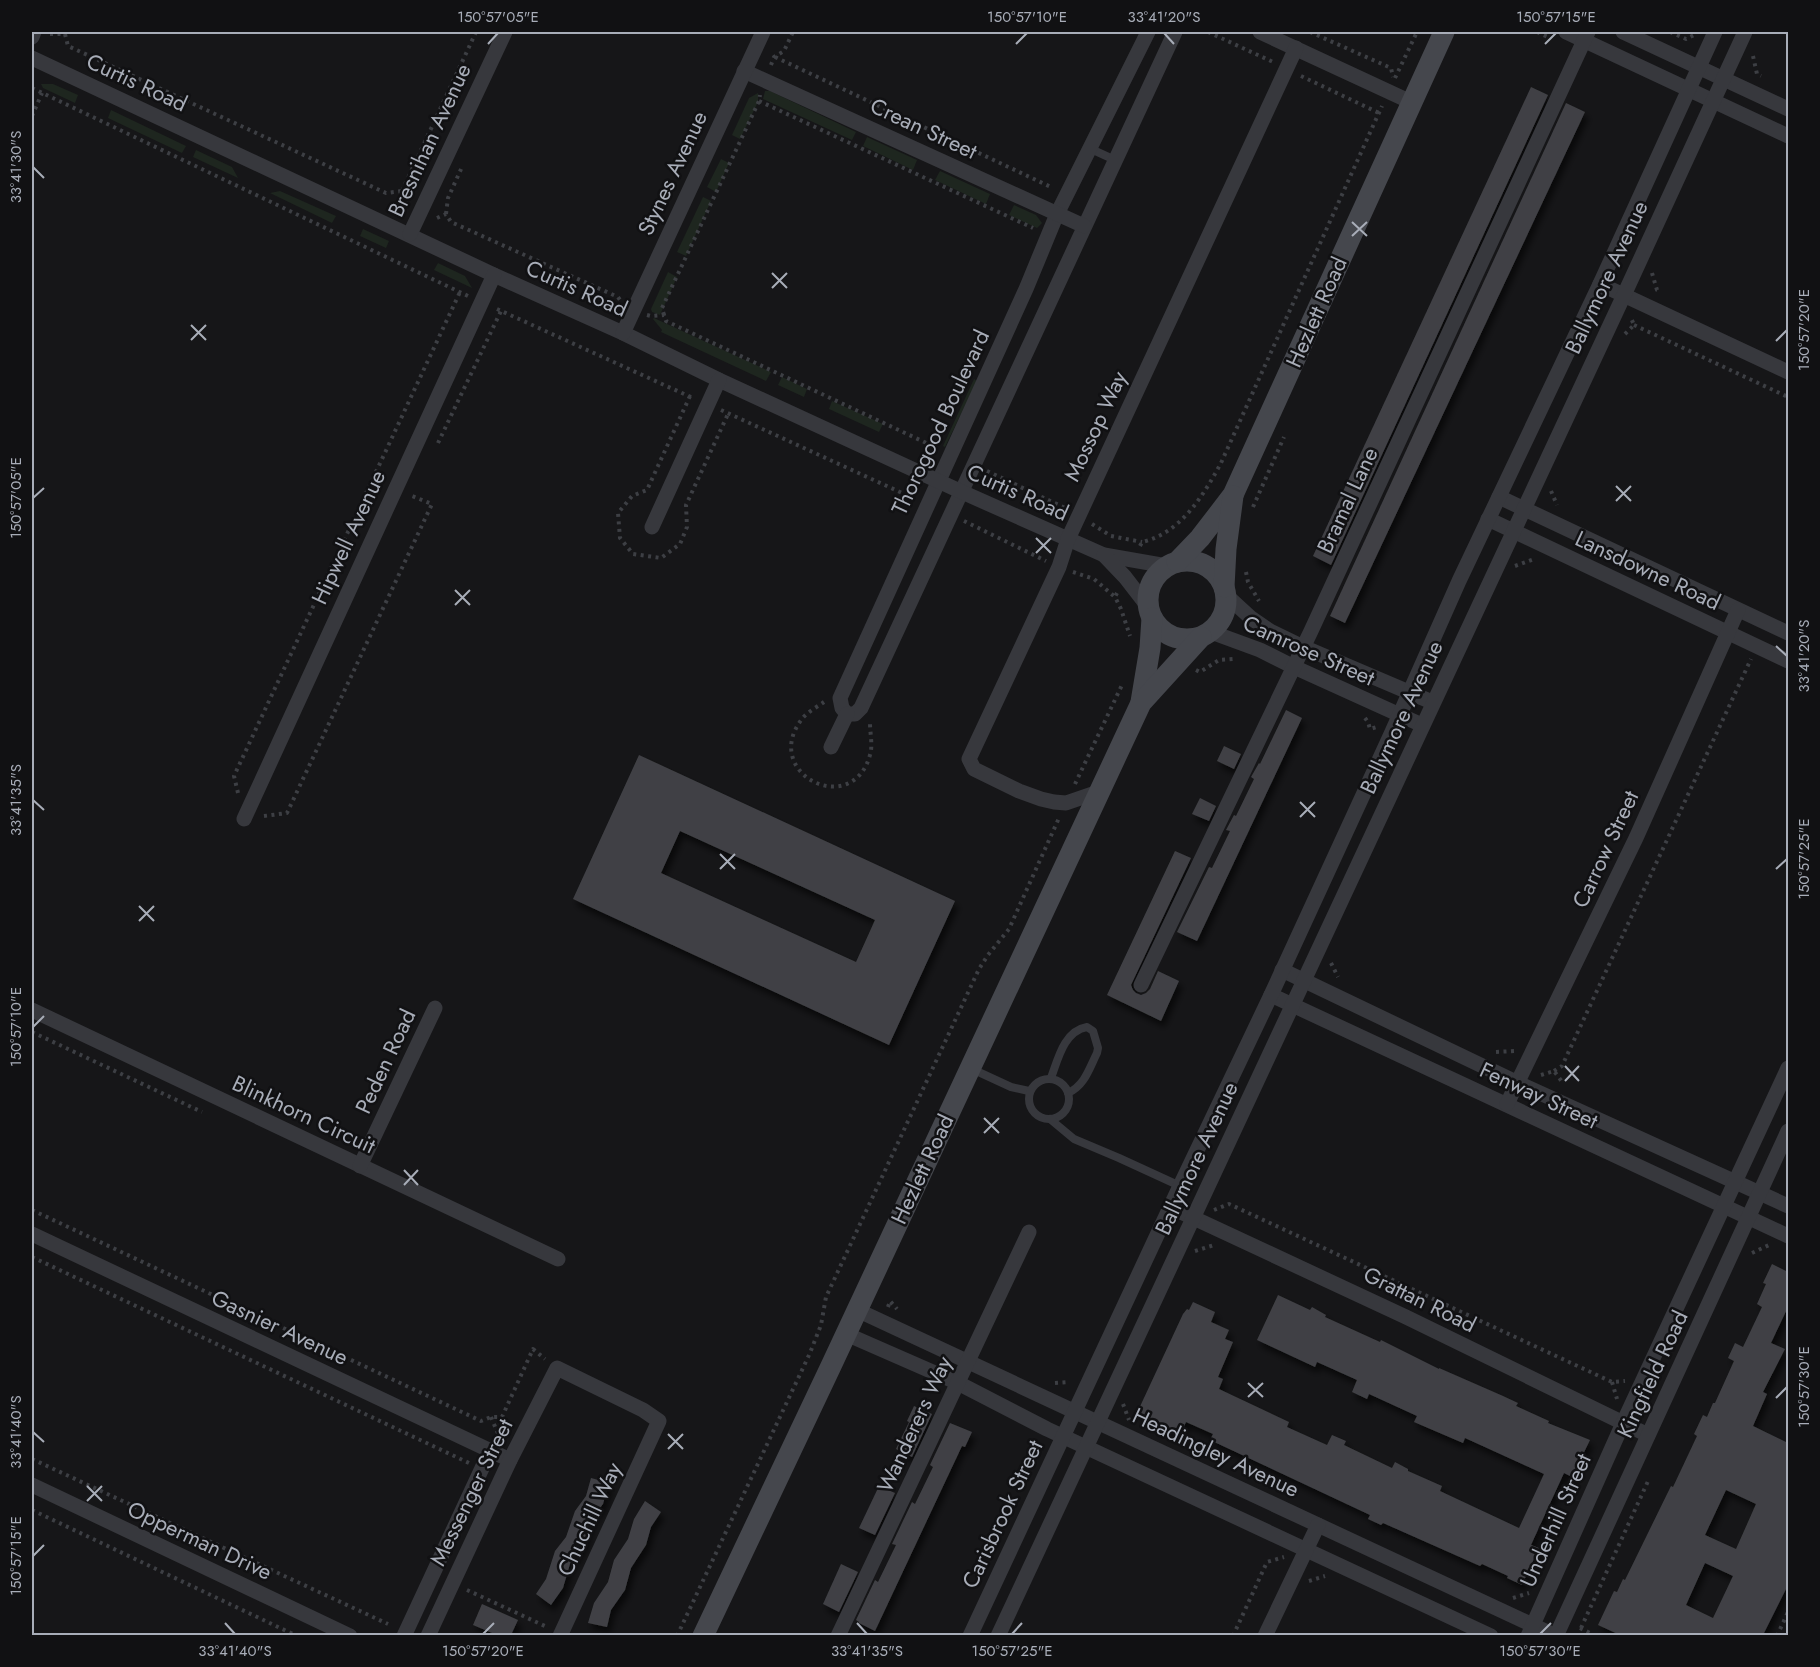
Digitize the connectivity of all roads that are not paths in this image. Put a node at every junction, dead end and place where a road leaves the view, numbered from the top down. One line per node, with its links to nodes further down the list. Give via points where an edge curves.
1 (34, 32): 13 (street)
2 (505, 32): 28 (street, Bresnihan Avenue)
3 (763, 32): 17 (street, Stynes Avenue)
4 (1148, 32): 24 (street, Thorogood Boulevard)
5 (1175, 32): 25 (street)
6 (1260, 32): 14 (street)
7 (1444, 32): 21 (main road, Hezlett Road)
8 (1566, 32): 12 (street)
9 (1623, 32): 16 (street)
10 (1716, 32): 16 (street, Ballymore Avenue)
11 (1745, 32): 18 (street, Ballymore Avenue)
12 (1586, 36): 19 (street); 52 (street, Bramal Lane)
13 (32, 37)
14 (1296, 48): 21 (street, via 1392,86); 43 (street, Mossop Way)
15 (33, 61): 28 (street, Curtis Road)
16 (1699, 67): 18 (street); 19 (street, Ballymore Avenue)
17 (744, 71): 26 (street, Crean Street); 32 (street, Stynes Avenue)
18 (1722, 78): 20 (street, Ballymore Avenue); 22 (street)
19 (1688, 89): 20 (street); 30 (street, Ballymore Avenue)
20 (1712, 100): 23 (street); 31 (street, Ballymore Avenue)
21 (1411, 102): 37 (main road, Hezlett Road)
22 (1788, 109)
23 (1788, 136)
24 (1091, 149): 25 (lane); 26 (street, Thorogood Boulevard)
25 (1115, 160): 27 (street)
26 (1058, 214): 27 (street, Crean Street); 35 (street, Thorogood Boulevard)
27 (1084, 226): 36 (street)
28 (410, 234): 29 (street, Curtis Road)
29 (494, 275): 32 (street, Curtis Road); 63 (street, Hipwell Avenue)
30 (1600, 284): 31 (street); 38 (street, Ballymore Avenue)
31 (1624, 295): 33 (street); 39 (street, Ballymore Avenue)
32 (623, 333): 34 (street, Curtis Road)
33 (1788, 372)
34 (719, 380): 35 (street, Curtis Road); 41 (street)
35 (938, 481): 36 (street, Curtis Road); 58 (street, Thorogood Boulevard, via 840,698)
36 (962, 492): 43 (street, Curtis Road); 58 (street, via 861,708 855,714)
37 (1233, 495): 45 (main road, Hezlett Road, via 1200,538); 46 (main road, Hezlett Road)
38 (1499, 497): 39 (street, Lansdowne Road); 40 (street, Ballymore Avenue)
39 (1523, 509): 42 (street, Ballymore Avenue); 47 (street, Lansdowne Road)
40 (1488, 519): 42 (street, Lansdowne Road); 55 (street, Ballymore Avenue)
41 (652, 527)
42 (1513, 531): 49 (street, Lansdowne Road); 56 (street, Ballymore Avenue)
43 (1068, 538): 44 (street, Curtis Road); 62 (street, Mossop Way, via 1059,567 969,759 974,769 1041,800 1060,802)
44 (1104, 555): 45 (street, Curtis Road); 48 (street, Curtis Road)
45 (1172, 564): 46 (main road, via 1193,561 1209,567); 48 (main road, via 1160,572 1149,588)
46 (1225, 591): 51 (main road, via 1225,612); 52 (street, Camrose Street, via 1251,618)
47 (1738, 610): 49 (street, Carrow Street); 50 (street, Lansdowne Road)
48 (1150, 613): 51 (main road, via 1165,633 1174,637 1192,640); 57 (main road, Hezlett Road, via 1150,648)
49 (1727, 632): 53 (street, Lansdowne Road); 74 (street, Carrow Street, via 1636,837)
50 (1788, 633)
51 (1206, 635): 54 (street, Camrose Street, via 1240,642); 57 (main road, Hezlett Road)
52 (1303, 647): 54 (street, Bramal Lane); 55 (street, Camrose Street)
53 (1788, 661)
54 (1293, 667): 59 (street, Camrose Street); 66 (street, Bramal Lane)
55 (1409, 693): 56 (street, Camrose Street); 59 (street, Ballymore Avenue)
56 (1432, 702): 60 (street, Ballymore Avenue)
57 (1141, 703): 62 (main road, Hezlett Road)
58 (847, 714): 61 (street)
59 (1400, 715): 60 (street, Camrose Street); 64 (street, Ballymore Avenue)
60 (1422, 725): 65 (street, Ballymore Avenue)
61 (831, 747)
62 (1098, 792): 71 (main road, Hezlett Road)
63 (244, 819)
64 (1282, 970): 65 (street, Fenway Street); 67 (street, Ballymore Avenue)
65 (1303, 981): 68 (street, Ballymore Avenue); 74 (street, Fenway Street)
66 (1141, 985)
67 (1271, 995): 68 (street, Fenway Street); 82 (street, Ballymore Avenue)
68 (1292, 1006): 77 (street, Fenway Street); 87 (street, Ballymore Avenue)
69 (435, 1008): 80 (street, Peden Road)
70 (32, 1010): 80 (street, Blinkhorn Circuit)
71 (969, 1068): 75 (lane, via 1011,1088); 93 (main road, Hezlett Road)
72 (1788, 1068): 81 (street, Kingfield Road)
73 (1051, 1078): 75 (lane, via 1038,1081); 76 (lane, via 1062,1083); 76 (lane, via 1072,1032 1087,1027 1094,1031 1097,1053 1082,1084)
74 (1518, 1083): 77 (street, Carrow Street); 81 (street, Fenway Street)
75 (1029, 1091): 78 (lane, via 1032,1111)
76 (1068, 1093): 78 (lane, via 1065,1111)
77 (1507, 1104): 84 (street, Fenway Street)
78 (1050, 1119): 82 (lane, via 1074,1139)
79 (1788, 1131): 83 (street, Kingfield Road)
80 (360, 1166): 92 (street, Blinkhorn Circuit)
81 (1735, 1182): 83 (street, Fenway Street); 84 (street, Kingfield Road)
82 (1180, 1186): 86 (street, Ballymore Avenue)
83 (1760, 1194): 85 (street, Fenway Street); 88 (street, Kingfield Road)
84 (1724, 1206): 88 (street, Fenway Street); 100 (street, Kingfield Road)
85 (1788, 1206)
86 (1170, 1207): 87 (street, Grattan Road); 98 (street, Ballymore Avenue)
87 (1193, 1218): 99 (street, Ballymore Avenue); 100 (street, Grattan Road)
88 (1749, 1218): 91 (street, Fenway Street); 102 (street, Kingfield Road)
89 (1029, 1232): 95 (street, Wanderers Way)
90 (32, 1234): 104 (street, Gasnier Avenue)
91 (1782, 1239)
92 (558, 1259)
93 (857, 1310): 94 (main road, Hezlett Road); 95 (street, Headingley Avenue)
94 (846, 1334): 97 (street); 114 (main road, Hezlett Road)
95 (969, 1362): 97 (street, Wanderers Way); 98 (street, Headingley Avenue)
96 (557, 1368): 105 (street, Messenger Street); 113 (street, Chuchill Way, via 658,1421)
97 (958, 1383): 101 (street); 115 (street, Wanderers Way)
98 (1074, 1411): 99 (street, Headingley Avenue); 101 (street, Carisbrook Street)
99 (1097, 1422): 103 (street); 107 (street, Headingley Avenue)
100 (1623, 1423): 102 (street, Grattan Road); 109 (street, Underhill Street)
101 (1063, 1435): 103 (street); 116 (street, Carisbrook Street)
102 (1648, 1435): 120 (street, Kingfield Road)
103 (1086, 1447): 108 (street); 117 (street)
104 (490, 1451): 105 (street, Gasnier Avenue); 111 (street, Messenger Street)
105 (510, 1460): 112 (street, Messenger Street)
106 (32, 1485): 110 (street, Opperman Drive)
107 (1318, 1525): 108 (street); 109 (street, Headingley Avenue)
108 (1306, 1550): 118 (street); 119 (street)
109 (1530, 1630): 120 (street, Headingley Avenue)
110 (350, 1635)
111 (404, 1635)
112 (428, 1635)
113 (561, 1635)
114 (703, 1635)
115 (838, 1635)
116 (970, 1635)
117 (998, 1635)
118 (1265, 1635)
119 (1491, 1635)
120 (1556, 1635)

